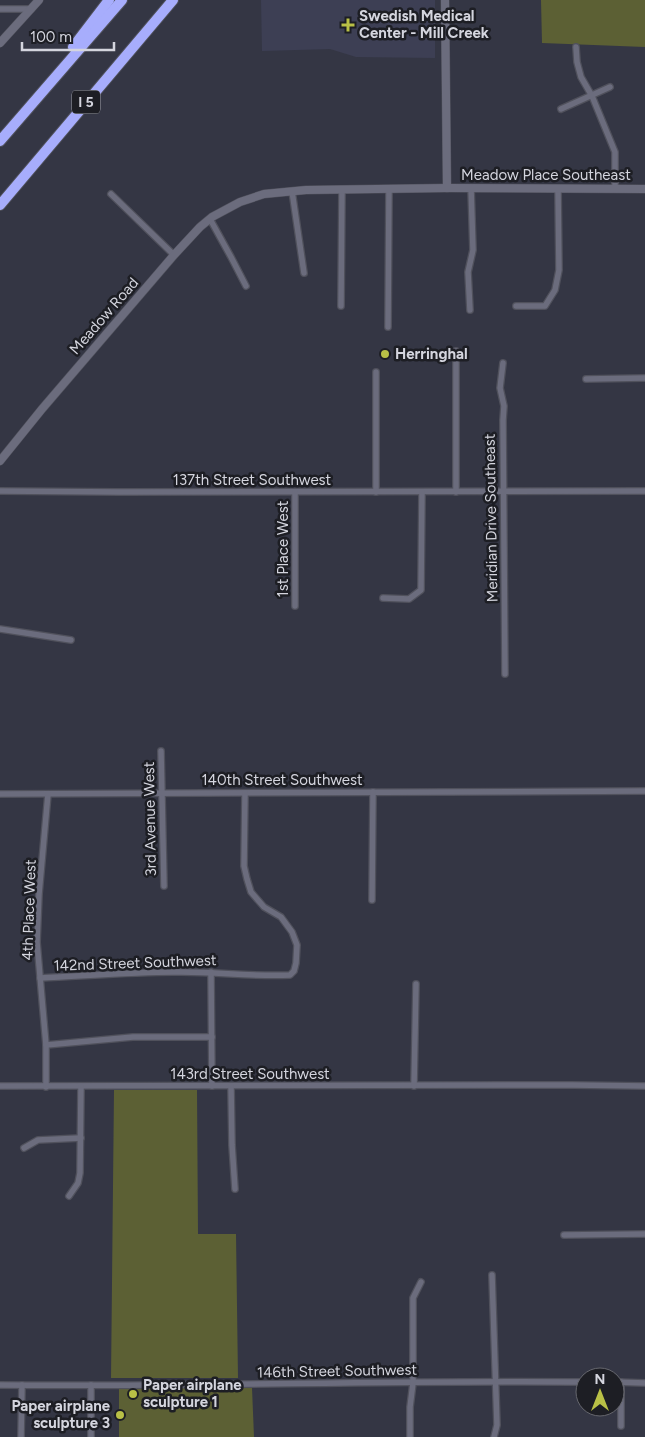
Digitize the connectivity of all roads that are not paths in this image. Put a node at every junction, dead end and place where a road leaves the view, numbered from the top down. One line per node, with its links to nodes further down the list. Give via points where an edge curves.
1 (39, 0): 7 (street)
2 (109, 0): 13 (highway)
3 (122, 0): 13 (highway, I 5)
4 (173, 0): 24 (highway, I 5)
5 (445, 0): 15 (street)
6 (0, 9): 7 (street)
7 (31, 9): 8 (street)
8 (0, 43)
9 (576, 47): 11 (street, via 577,62)
10 (610, 87): 11 (street)
11 (592, 96): 12 (street); 17 (street, via 615,152)
12 (561, 110)
13 (16, 121): 14 (highway, I 5)
14 (0, 141)
15 (448, 188): 16 (street, Meadow Place Southeast); 19 (street, Meadow Place Southeast)
16 (471, 188): 20 (street, Meadow Place Southeast); 31 (street, via 473,250 468,272)
17 (615, 188): 20 (street, Meadow Place Southeast); 21 (street, Meadow Place Southeast)
18 (342, 189): 19 (street, Meadow Place Southeast); 22 (street, Meadow Road); 29 (street)
19 (389, 189): 32 (street)
20 (558, 189): 30 (street, via 559,270 554,290 545,306)
21 (645, 189)
22 (292, 191): 25 (street, Meadow Road, via 264,194 240,202); 27 (street)
23 (111, 194): 26 (street)
24 (0, 205)
25 (210, 219): 26 (street, Meadow Road); 28 (street)
26 (174, 255): 38 (street, Meadow Road)
27 (304, 273)
28 (246, 286)
29 (341, 306)
30 (516, 306)
31 (470, 310)
32 (388, 327)
33 (456, 351): 44 (street)
34 (503, 363): 45 (street, Meridian Drive Southeast, via 500,388 504,406)
35 (376, 372): 42 (street)
36 (586, 378): 37 (street)
37 (645, 378)
38 (0, 461)
39 (0, 491): 41 (street, 137th Street Southwest)
40 (645, 491): 45 (street, 137th Street Southwest)
41 (295, 492): 42 (street, 137th Street Southwest); 47 (street, 1st Place West)
42 (376, 492): 43 (street, 137th Street Southwest)
43 (422, 492): 44 (street, 137th Street Southwest); 46 (street, via 422,590 409,599)
44 (456, 492): 45 (street, 137th Street Southwest)
45 (504, 492): 50 (street, Meridian Drive Southeast)
46 (383, 598)
47 (295, 606)
48 (0, 629): 49 (street)
49 (71, 640)
50 (505, 674)
51 (161, 751): 54 (street, 3rd Avenue West)
52 (645, 791): 53 (street, 140th Street Southwest)
53 (373, 792): 55 (street, 140th Street Southwest); 59 (street)
54 (163, 793): 55 (street, 140th Street Southwest); 57 (street, 140th Street Southwest); 58 (street, 3rd Avenue West)
55 (245, 793): 60 (street, 142nd Street Southwest, via 244,866 247,879 251,892 264,907 281,917 292,932 297,945 296,963 290,975)
56 (0, 794): 57 (street, 140th Street Southwest)
57 (48, 794): 61 (street, 4th Place West, via 39,894 37,942)
58 (164, 886)
59 (372, 900)
60 (211, 972): 61 (street, 142nd Street Southwest); 63 (street)
61 (40, 978): 64 (street, 4th Place West)
62 (416, 984): 69 (street)
63 (212, 1036): 64 (street, via 133,1037); 67 (street)
64 (46, 1045): 66 (street, 4th Place West)
65 (0, 1086): 66 (street, 143rd Street Southwest)
66 (46, 1086): 71 (street, 143rd Street Southwest)
67 (212, 1086): 68 (street, 143rd Street Southwest); 71 (street, 143rd Street Southwest)
68 (231, 1086): 69 (street, 143rd Street Southwest); 74 (street)
69 (414, 1086): 70 (street, 143rd Street Southwest)
70 (645, 1086)
71 (81, 1087): 72 (street)
72 (81, 1138): 73 (street, via 38,1140); 75 (street, via 80,1173)
73 (24, 1148)
74 (235, 1189)
75 (70, 1196)
76 (645, 1234): 77 (street)
77 (564, 1235)
78 (492, 1275): 80 (street)
79 (421, 1282): 83 (street, via 413,1298)
80 (494, 1382): 81 (street, 146th Street Southwest); 83 (street, 146th Street Southwest); 93 (street)
81 (575, 1382)
82 (625, 1382): 84 (street)
83 (413, 1383): 87 (street, 146th Street Southwest); 92 (street)
84 (645, 1383)
85 (0, 1385): 86 (street, 146th Street Southwest)
86 (22, 1385): 87 (street, 146th Street Southwest); 90 (street)
87 (90, 1385): 91 (street)
88 (620, 1417): 89 (street)
89 (621, 1426)
90 (22, 1437)
91 (91, 1437)
92 (410, 1437)
93 (494, 1437)

